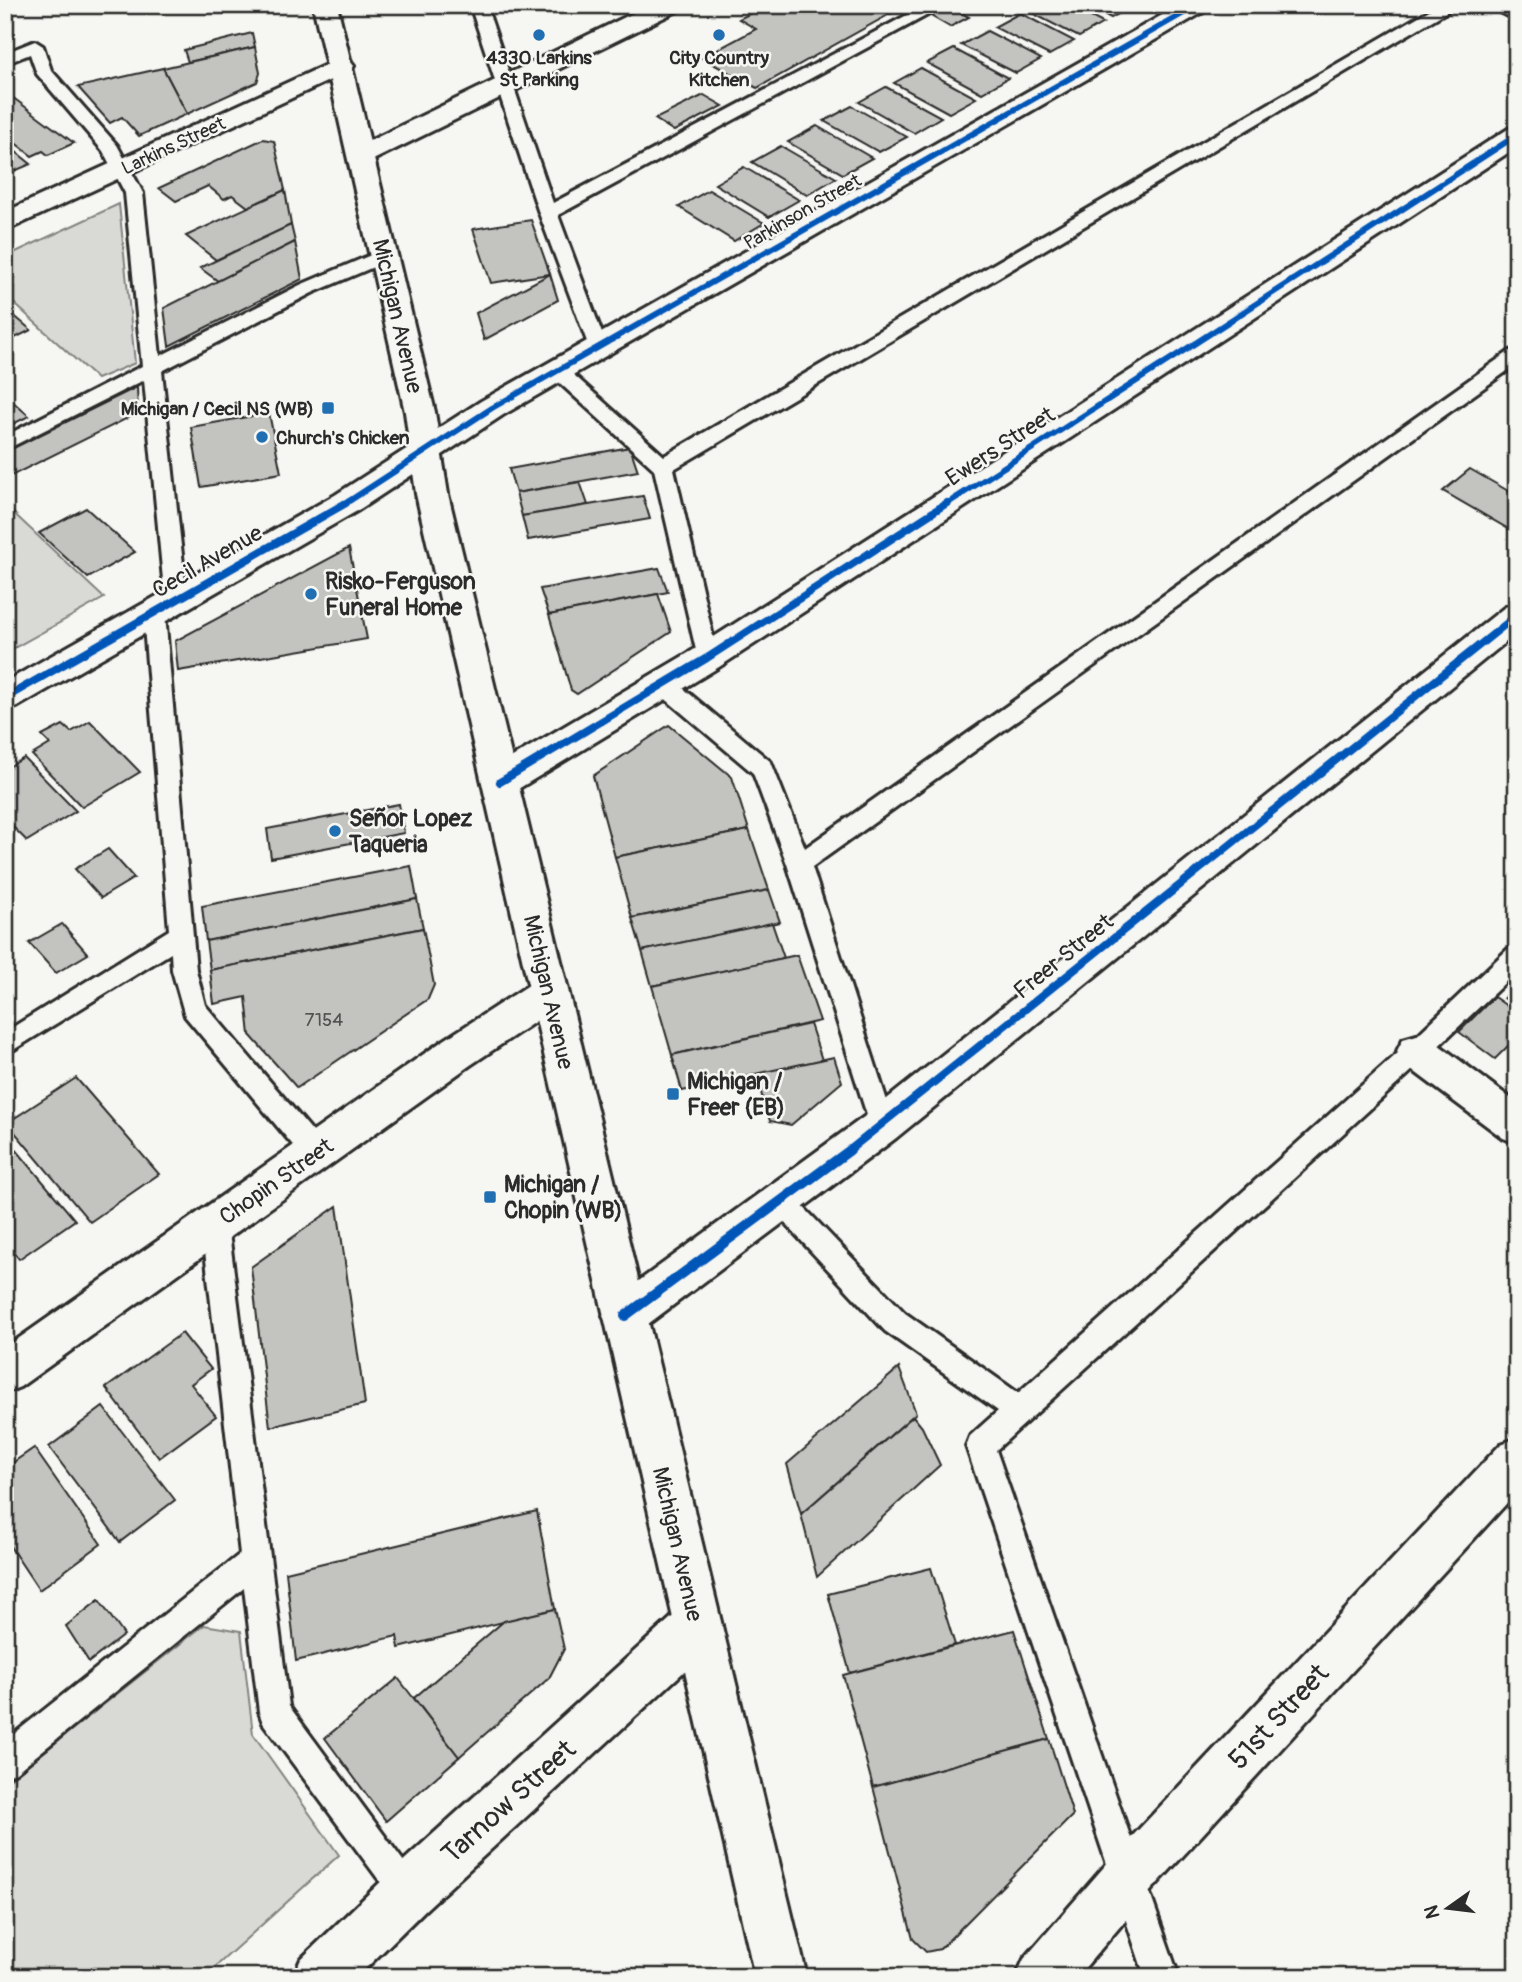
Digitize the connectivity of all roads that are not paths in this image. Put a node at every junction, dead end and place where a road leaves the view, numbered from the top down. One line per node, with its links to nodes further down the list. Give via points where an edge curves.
1 (325, 5): 10 (street, Michigan Avenue)
2 (478, 5): 11 (lane)
3 (670, 5): 11 (street)
4 (937, 5): 15 (lane)
5 (1198, 5): 18 (street, Parkinson Street)
6 (1450, 5): 24 (lane)
7 (1494, 5): 8 (lane)
8 (1517, 16)
9 (5, 59): 14 (lane, via 35,46 43,71)
10 (341, 66): 13 (street, Michigan Avenue); 14 (street, Larkins Street)
11 (505, 86): 13 (street); 15 (lane)
12 (1517, 135): 27 (street, Ewers Street)
13 (362, 155): 17 (street, Michigan Avenue)
14 (123, 168): 16 (street, Larkins Street); 20 (lane, via 134,193)
15 (548, 213): 18 (lane)
16 (5, 223)
17 (384, 256): 20 (lane, via 306,289); 23 (street, Michigan Avenue)
18 (598, 347): 21 (street, Parkinson Street)
19 (1517, 355): 31 (lane)
20 (152, 370): 22 (lane); 25 (lane)
21 (558, 371): 23 (street, Parkinson Street); 24 (lane)
22 (5, 444)
23 (426, 451): 25 (street, Cecil Avenue, via 346,503); 30 (street, Michigan Avenue, via 432,494)
24 (663, 466): 27 (lane)
25 (165, 607): 29 (street, Cecil Avenue); 32 (lane)
26 (1517, 615): 37 (street, Freer Street)
27 (707, 657): 28 (street, Ewers Street)
28 (663, 684): 30 (street, Ewers Street); 31 (lane, via 763,768)
29 (5, 698)
30 (500, 782): 34 (street, Michigan Avenue)
31 (799, 864): 37 (lane)
32 (182, 934): 35 (lane); 39 (lane, via 184,970 194,1009)
33 (1517, 956): 36 (lane)
34 (549, 992): 39 (street, Chopin Street); 42 (street, Michigan Avenue)
35 (5, 1045)
36 (1417, 1051): 38 (street); 44 (lane)
37 (882, 1126): 40 (street, Freer Street)
38 (1517, 1126)
39 (316, 1154): 41 (street, Chopin Street)
40 (781, 1201): 42 (street, Freer Street); 44 (lane, via 895,1322)
41 (215, 1225): 43 (street, Chopin Street); 46 (lane)
42 (625, 1316): 47 (street, Michigan Avenue)
43 (5, 1373)
44 (1019, 1410): 49 (lane, via 980,1446)
45 (1517, 1459): 49 (street, 51st Street)
46 (257, 1559): 48 (lane); 50 (lane, via 274,1712)
47 (698, 1626): 50 (street, Tarnow Street); 52 (street, Michigan Avenue)
48 (5, 1761)
49 (1128, 1878): 53 (street, 51st Street); 54 (lane)
50 (407, 1892): 51 (street, Tarnow Street)
51 (335, 1970)
52 (781, 1977)
53 (1042, 1977)
54 (1161, 1977)

